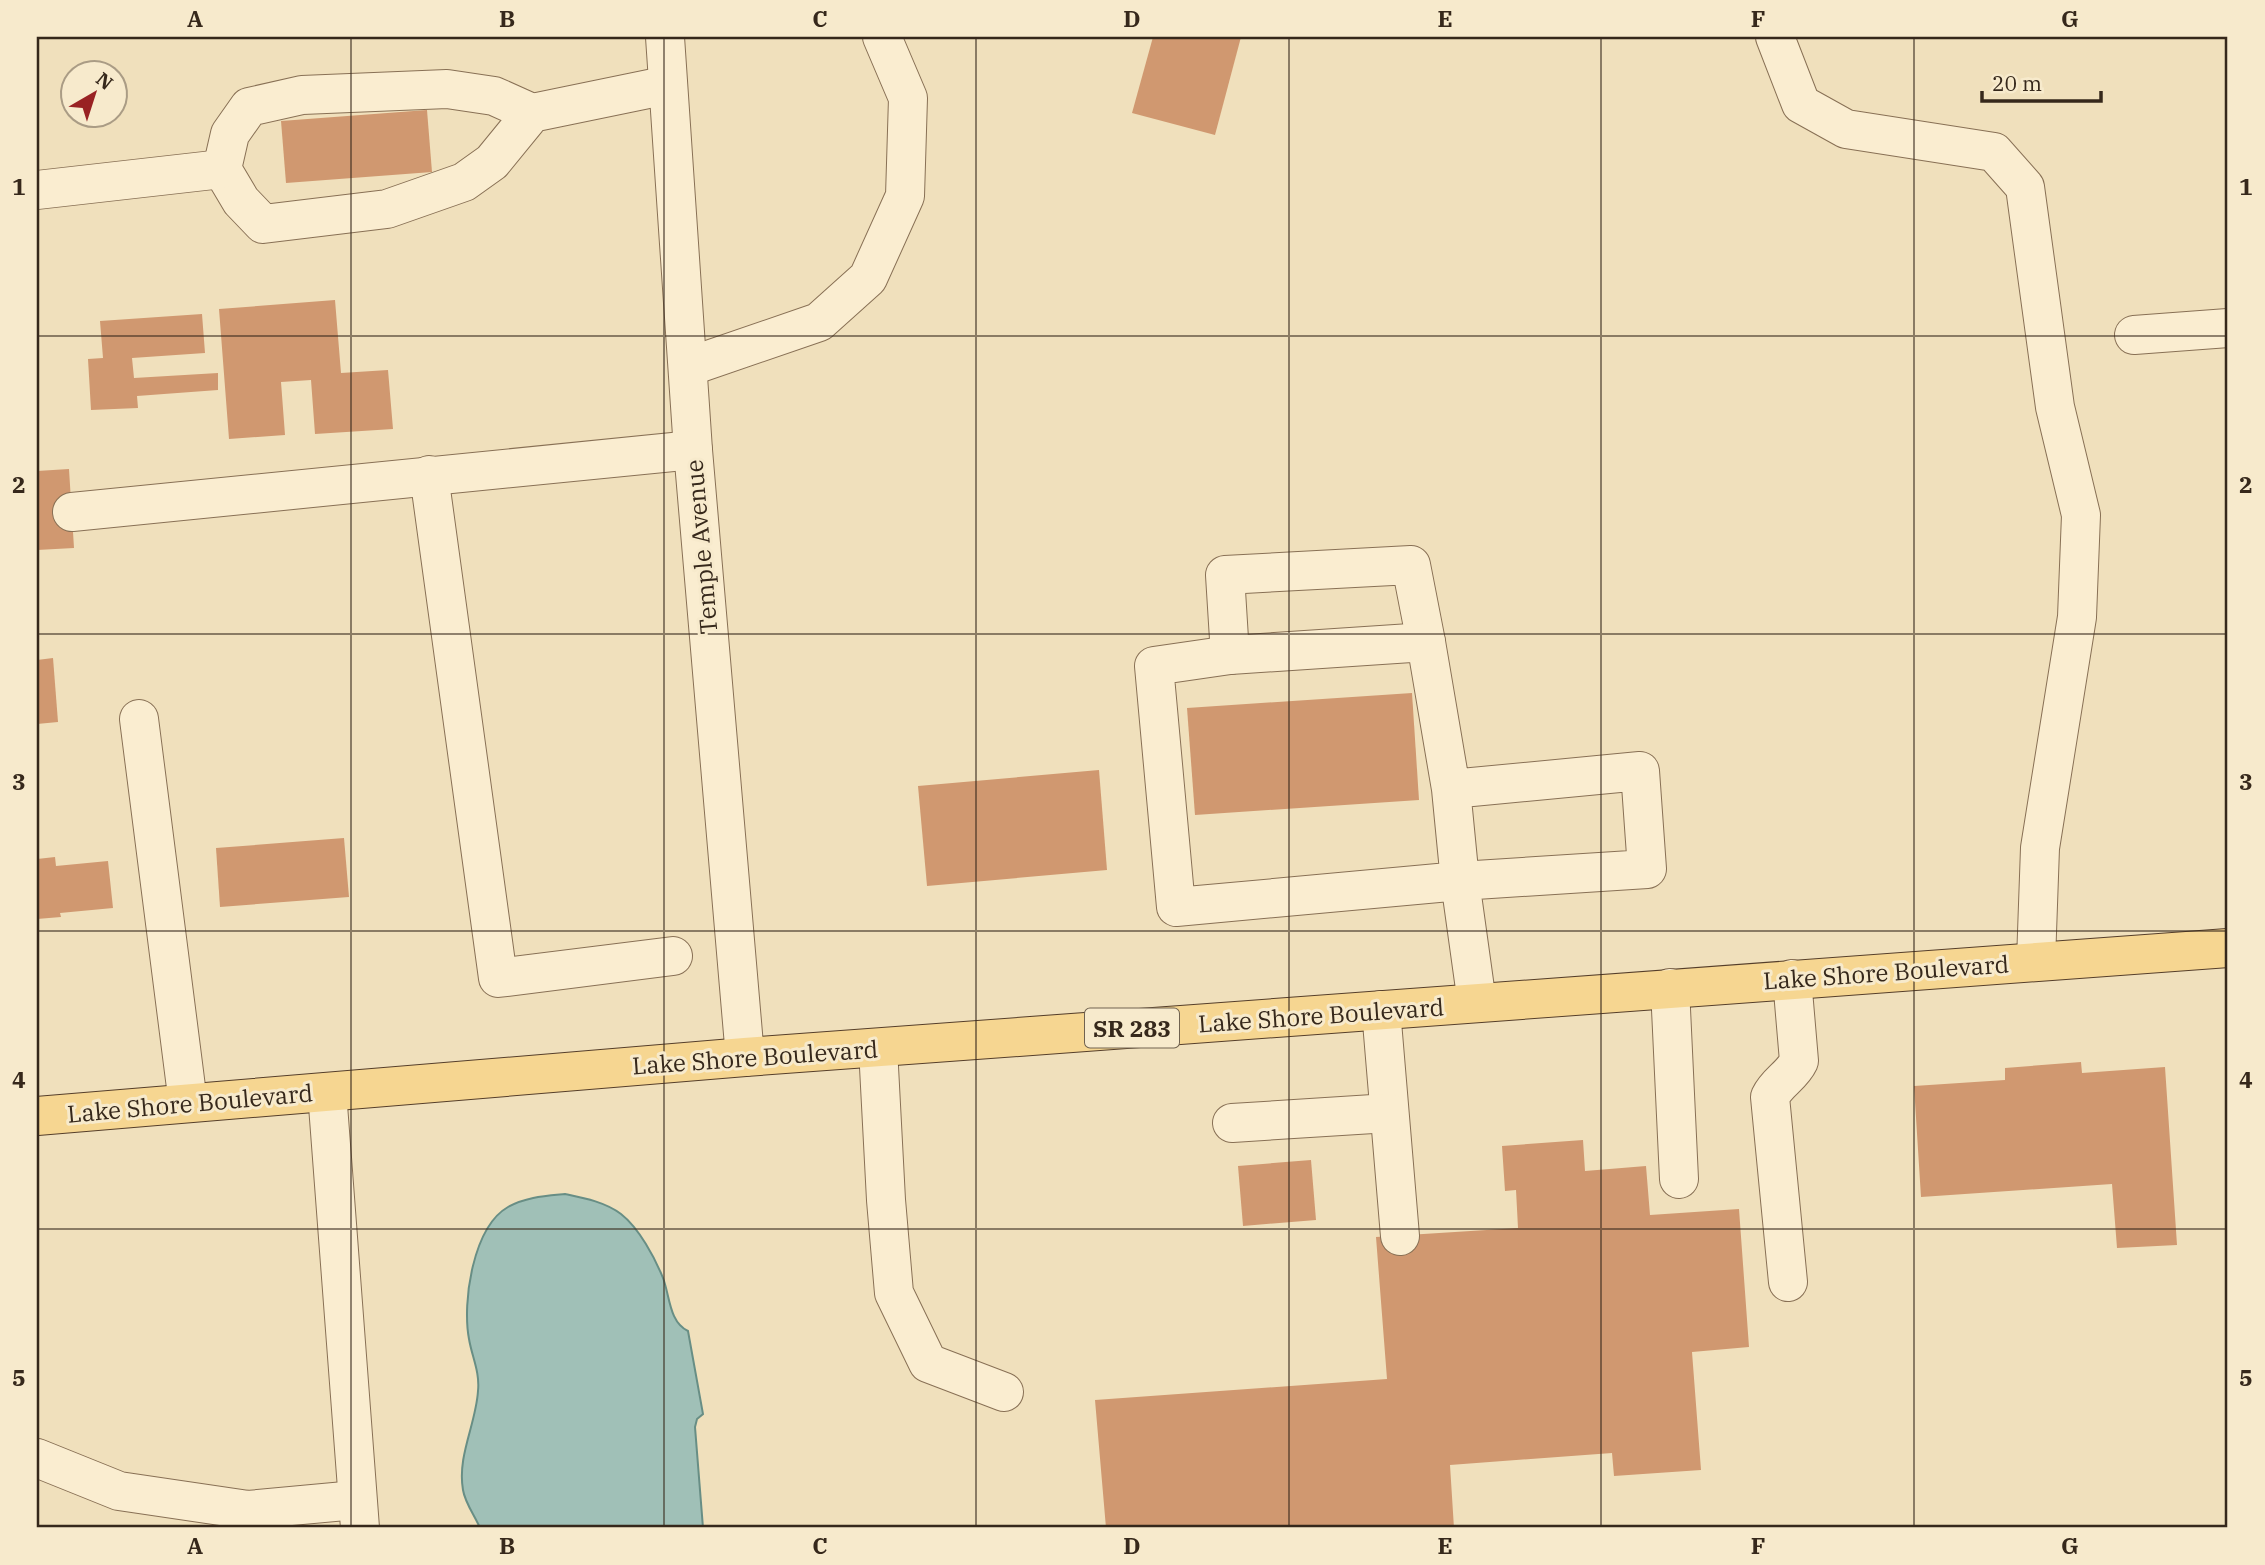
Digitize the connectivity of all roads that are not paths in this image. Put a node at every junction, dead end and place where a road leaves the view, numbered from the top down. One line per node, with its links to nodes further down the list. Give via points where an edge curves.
1 (665, 37): 4 (street, Temple Avenue)
2 (882, 37): 10 (street, via 908,98 905,196 868,278 819,321)
3 (1775, 37): 21 (street, via 1801,104 1846,129 1994,152 2025,187 2055,407 2081,516 2077,617 2040,848)
4 (668, 85): 5 (street); 10 (street, Temple Avenue)
5 (532, 113): 6 (street, via 494,96 447,89 302,95 249,107 230,134); 6 (street, via 492,163 464,182 387,209 263,224 241,201)
6 (222, 169): 7 (street)
7 (37, 190)
8 (2228, 328): 9 (street)
9 (2134, 335)
10 (688, 367): 11 (street, Temple Avenue)
11 (693, 450): 12 (street); 27 (street, Temple Avenue)
12 (429, 475): 13 (street); 20 (street, via 498,978)
13 (72, 512)
14 (1426, 642): 15 (street); 15 (street, via 1411,565 1225,575); 17 (street)
15 (1230, 655): 18 (street, via 1154,666 1175,907)
16 (139, 719): 29 (street)
17 (1451, 789): 18 (street); 18 (street, via 1640,771 1647,869)
18 (1460, 881): 24 (street)
19 (2228, 948): 21 (main road, Lake Shore Boulevard / SR 283)
20 (673, 956)
21 (2036, 961): 22 (main road, Lake Shore Boulevard / SR 283)
22 (1792, 979): 23 (main road, Lake Shore Boulevard / SR 283); 35 (street, via 1799,1061 1770,1097)
23 (1670, 988): 24 (main road, Lake Shore Boulevard / SR 283); 33 (street)
24 (1477, 1003): 25 (main road, Lake Shore Boulevard / SR 283)
25 (1381, 1010): 26 (main road, Lake Shore Boulevard / SR 283); 30 (street)
26 (877, 1048): 27 (main road, Lake Shore Boulevard / SR 283); 36 (street, via 894,1293 928,1363)
27 (745, 1057): 28 (main road, Lake Shore Boulevard / SR 283)
28 (327, 1092): 29 (main road, Lake Shore Boulevard / SR 283); 38 (street)
29 (188, 1103): 31 (main road, Lake Shore Boulevard / SR 283)
30 (1389, 1113): 32 (street); 34 (street)
31 (37, 1116)
32 (1232, 1123)
33 (1679, 1179)
34 (1400, 1236)
35 (1788, 1282)
36 (1004, 1392)
37 (37, 1458): 38 (street, via 119,1491 248,1510)
38 (358, 1514)

